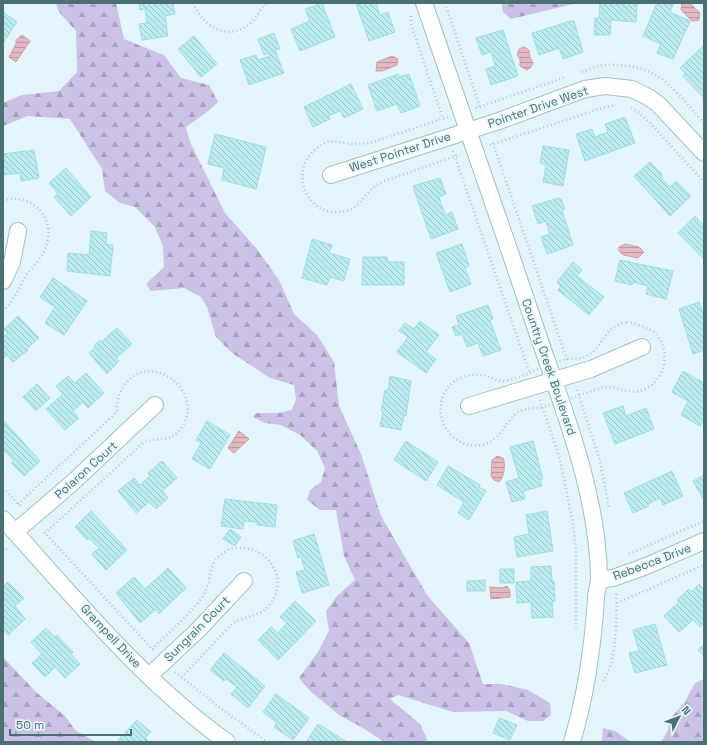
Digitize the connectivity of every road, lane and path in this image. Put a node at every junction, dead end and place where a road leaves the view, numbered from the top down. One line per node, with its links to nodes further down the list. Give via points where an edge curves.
1 (193, 3): 2 (path, via 211,27 227,31 244,28)
2 (268, 3)
3 (424, 3): 7 (street, Country Creek Boulevard)
4 (411, 13): 8 (path, via 411,24)
5 (620, 105): 9 (path, via 602,108)
6 (626, 106): 12 (path, via 638,112)
7 (469, 130): 8 (street, West Pointer Drive); 10 (street, Pointer Drive West, via 585,89 605,86 632,89 659,105); 16 (street, Country Creek Boulevard)
8 (449, 136): 11 (street, West Pointer Drive); 17 (path)
9 (494, 144)
10 (704, 154)
11 (331, 175)
12 (704, 182)
13 (18, 231): 14 (street, via 12,262)
14 (3, 281)
15 (642, 347): 16 (street)
16 (554, 382): 17 (street); 28 (street, Country Creek Boulevard, via 574,440 587,493)
17 (535, 387): 19 (street); 31 (path, via 560,459 573,524 576,553)
18 (155, 405): 21 (street, Polaron Court)
19 (469, 406)
20 (3, 488): 21 (path)
21 (31, 518): 24 (street, Polaron Court); 32 (path)
22 (3, 519): 24 (street, Grampell Drive)
23 (704, 521): 26 (path)
24 (15, 532): 33 (street, Grampell Drive)
25 (704, 542): 28 (street, Rebecca Drive, via 644,567)
26 (627, 555)
27 (704, 565): 30 (path)
28 (599, 580): 36 (street, Country Creek Boulevard, via 592,653)
29 (244, 582): 32 (street, Sungrain Court)
30 (617, 603)
31 (576, 632)
32 (165, 661): 33 (street, Sungrain Court); 35 (path, via 176,673)
33 (149, 676): 34 (street, Grampell Drive, via 199,721)
34 (227, 742)
35 (267, 742)
36 (572, 742)

